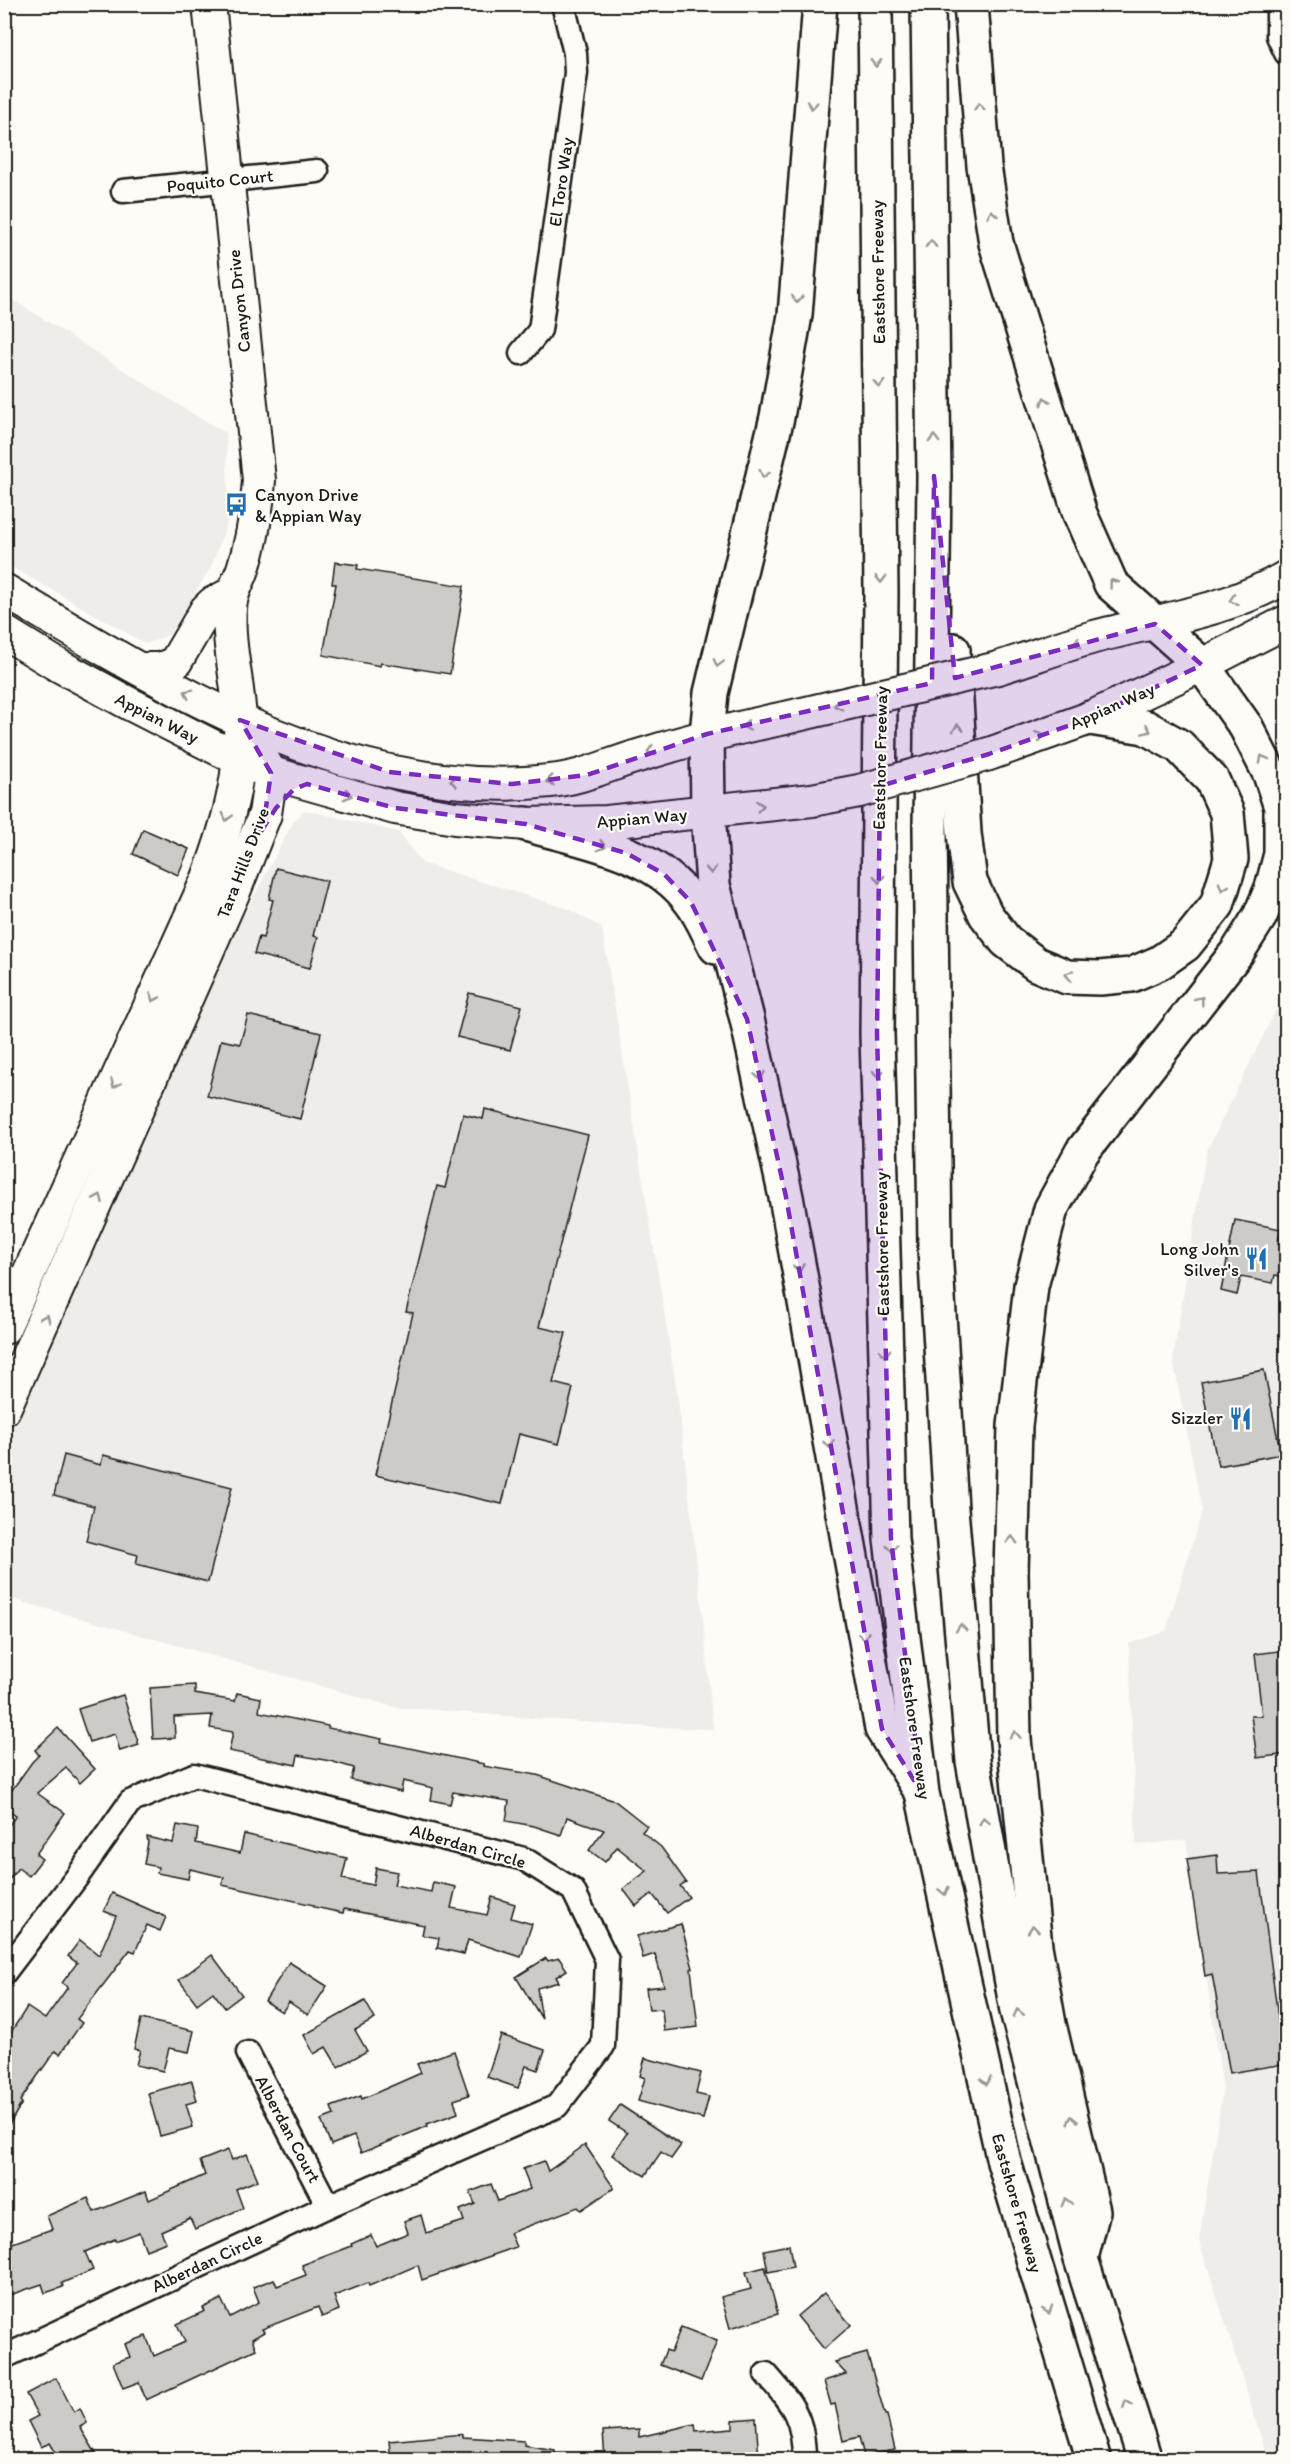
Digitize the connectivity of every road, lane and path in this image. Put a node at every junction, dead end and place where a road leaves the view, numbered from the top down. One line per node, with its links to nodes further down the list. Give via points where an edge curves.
1 (209, 4): 10 (main road, Canyon Drive)
2 (563, 4): 12 (street, El Toro Way, via 576,73 540,330)
3 (820, 4): 24 (highway, one-way to 24, via 795,315 777,417 711,693)
4 (875, 4): 34 (highway, Eastshore Freeway, one-way to 34, via 882,594 877,1034 882,1255 891,1539)
5 (928, 4): 13 (highway, one-way to 5)
6 (971, 4): 18 (highway, one-way to 6, via 1111,584 1080,514 996,243 984,166)
7 (1278, 4): 8 (street, via 1278,36)
8 (1287, 53)
9 (317, 171): 10 (street, Poquito Court)
10 (226, 179): 11 (street, Poquito Court); 16 (main road, Canyon Drive, via 259,480 254,532)
11 (123, 191)
12 (521, 353)
13 (934, 476): 22 (highway, one-way to 13, via 1145,727 1179,746 1212,780 1227,813 1231,858 1217,905 1185,945 1159,963 1131,975 1067,977 1036,964 1006,941 986,915 970,882 953,646); 38 (highway, one-way to 13, via 1017,2010 973,1761 951,1509 935,1250 930,829)
14 (1287, 577): 18 (main road, Appian Way, one-way to 18, via 1266,589)
15 (4, 590): 21 (main road, Appian Way)
16 (231, 594): 21 (main road, via 206,610 175,663 160,669); 23 (main road, Canyon Drive, via 229,622)
17 (1287, 622): 20 (main road, Appian Way)
18 (1155, 624): 20 (highway); 24 (main road, Appian Way, one-way to 24, bridge, via 1095,637 998,668)
19 (4, 632): 25 (main road, Appian Way, via 56,664)
20 (1202, 665): 22 (main road, Appian Way); 38 (highway, one-way to 20, via 1093,2211 1049,2024 1035,1946 1014,1739 1011,1572 1016,1426 1031,1286 1051,1209 1082,1152 1238,951 1260,916 1281,854 1281,807 1270,774 1245,727)
21 (140, 669): 23 (main road, Appian Way, one-way to 21)
22 (1090, 718): 28 (main road, Appian Way, one-way to 22, bridge, via 860,791 989,754)
23 (240, 720): 24 (main road, Appian Way, one-way to 23, via 587,775 551,781 471,784 389,772 310,748); 25 (main road, Tara Hills Drive); 26 (main road)
24 (707, 734): 28 (highway)
25 (240, 760): 26 (main road, Appian Way); 32 (main road, Tara Hills Drive, one-way to 32, via 208,878)
26 (271, 773): 27 (main road, Appian Way); 30 (main road, Tara Hills Drive, via 265,814)
27 (307, 784): 29 (main road, Appian Way, one-way to 29, via 405,809); 30 (main road, via 294,789 276,808)
28 (708, 812): 29 (main road, Appian Way, via 607,822); 31 (highway, one-way to 31, via 712,885)
29 (526, 824): 31 (highway, one-way to 31, via 626,853 664,874 691,902 724,962)
30 (253, 844): 33 (main road, Tara Hills Drive, one-way to 30)
31 (747, 1019): 34 (highway, one-way to 34, via 786,1197 882,1729)
32 (4, 1328)
33 (4, 1409)
34 (922, 1793): 42 (highway, Eastshore Freeway, one-way to 42, via 1004,2162)
35 (4, 1973): 37 (street, Alberdan Circle, via 130,1802 194,1775 524,1859 573,1890 607,1960 603,2046 557,2106)
36 (248, 2053): 37 (street, Alberdan Court)
37 (328, 2205): 39 (street, Alberdan Circle)
38 (1081, 2259): 43 (highway, one-way to 38)
39 (4, 2357)
40 (766, 2374): 41 (street, via 791,2403 800,2421)
41 (804, 2460)
42 (1094, 2460)
43 (1145, 2460)

